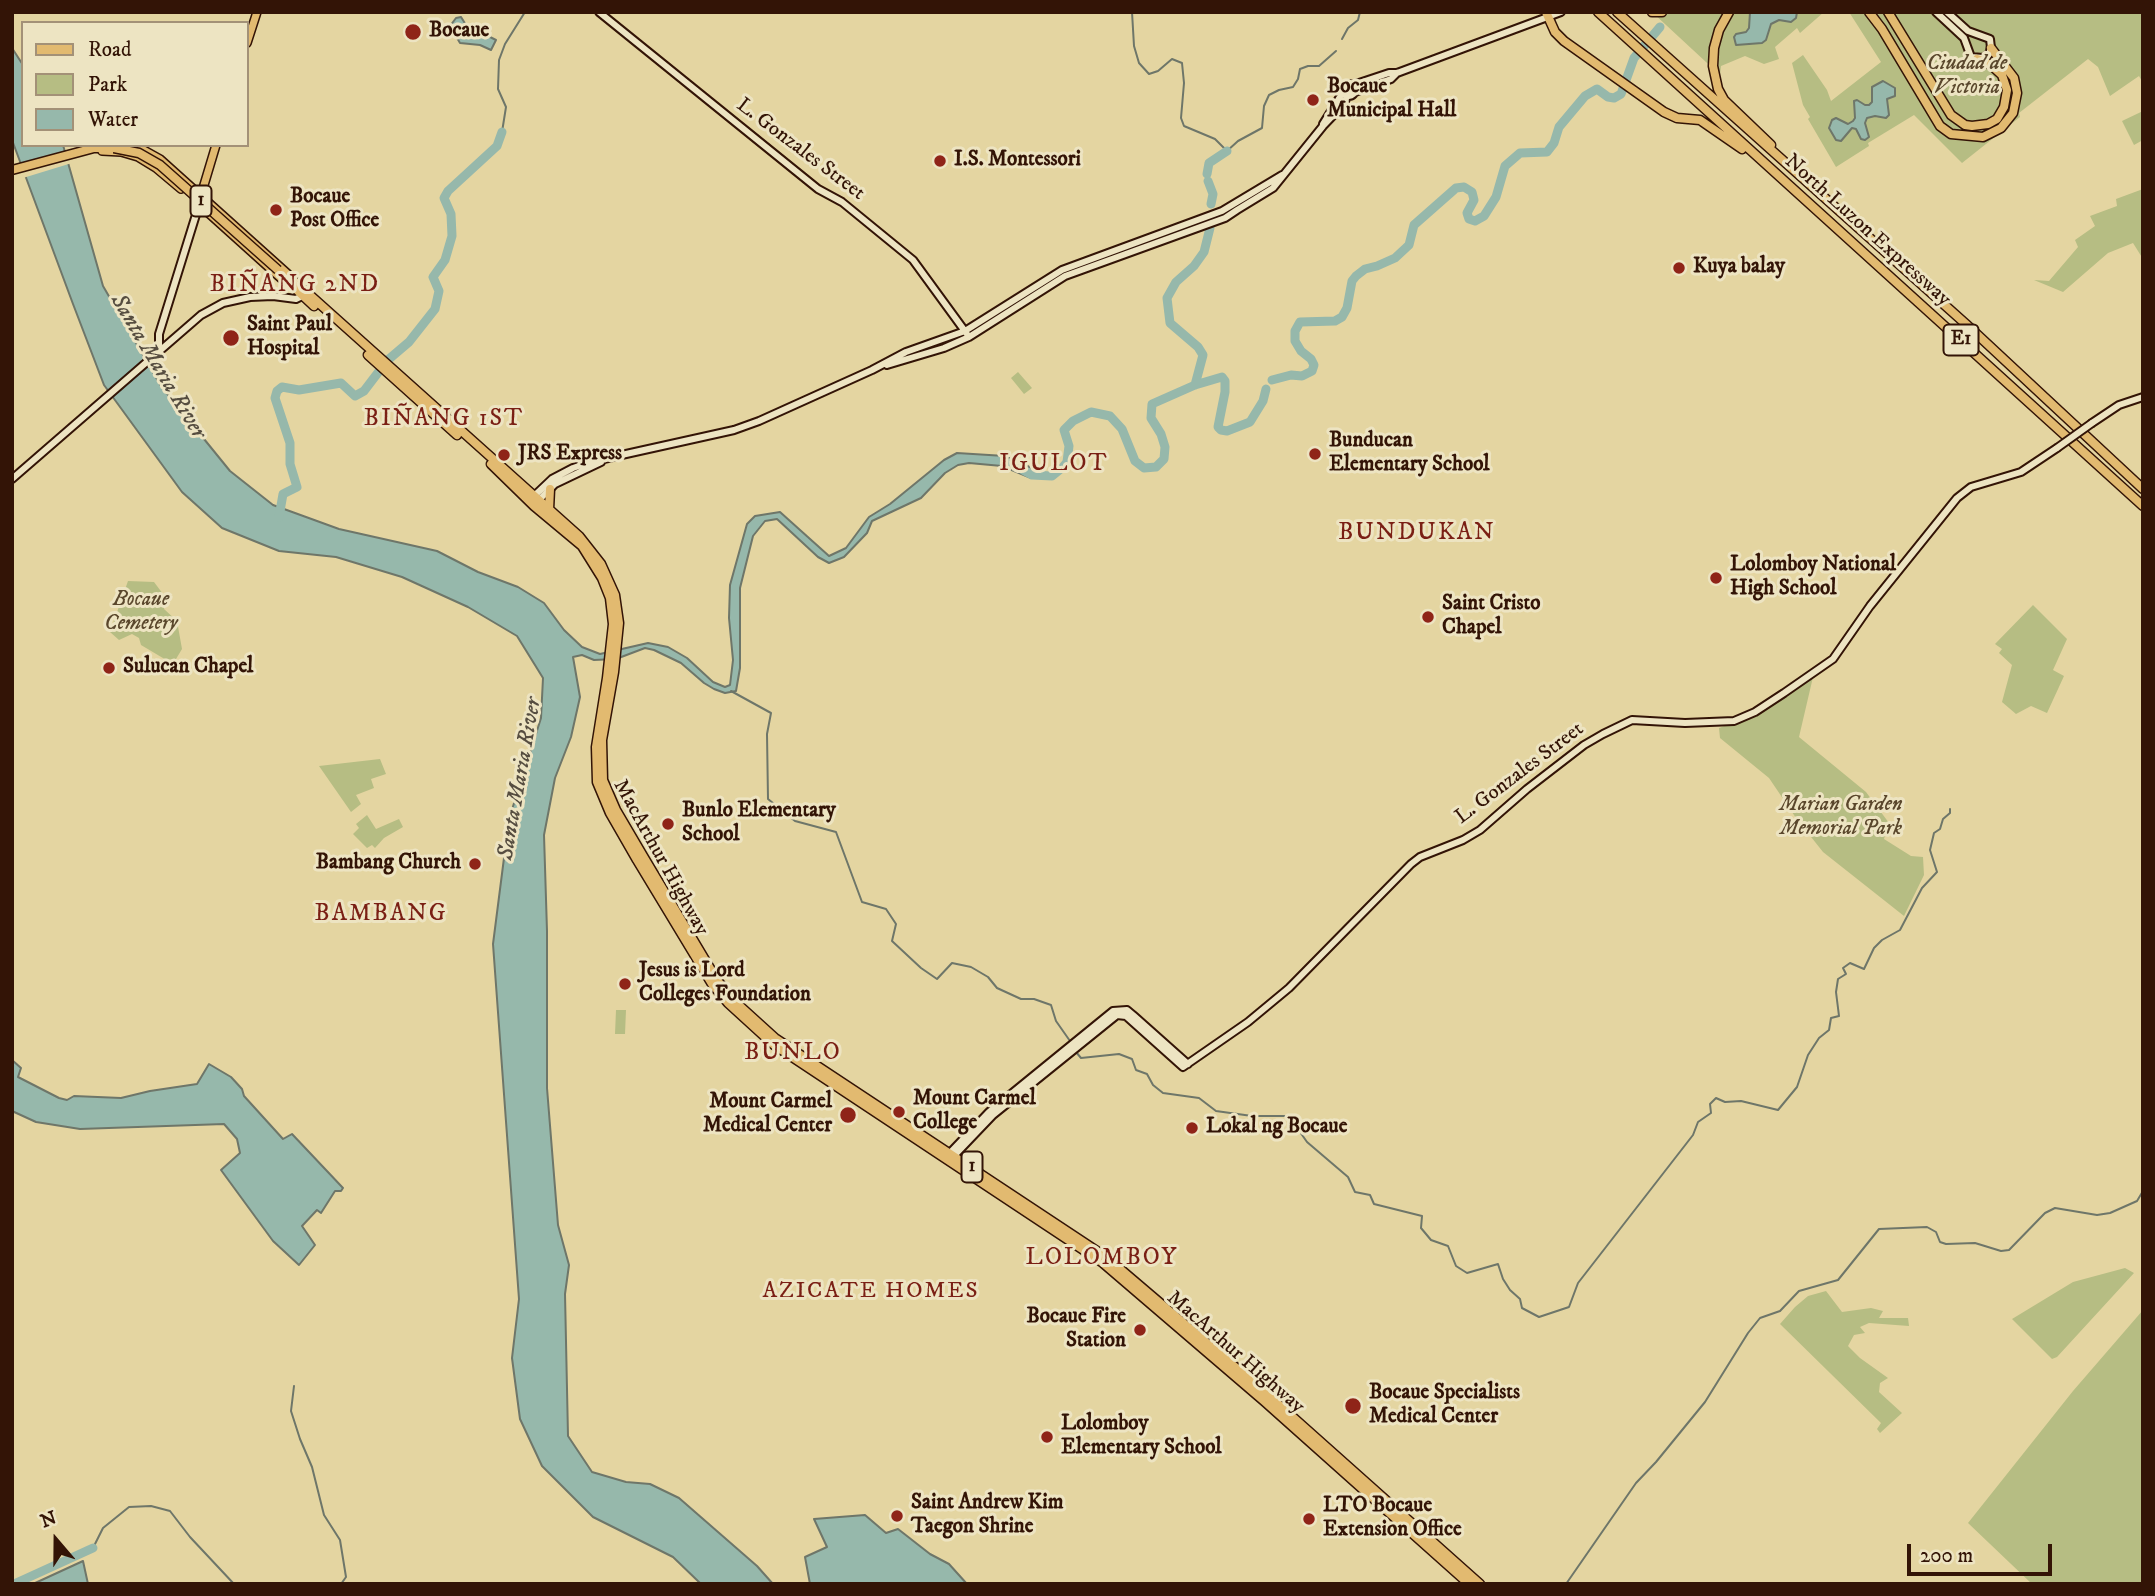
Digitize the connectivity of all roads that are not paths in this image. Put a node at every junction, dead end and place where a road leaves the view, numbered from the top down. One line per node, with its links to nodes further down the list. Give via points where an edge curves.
1 (257, 12): 14 (main road)
2 (599, 12): 29 (street, L. Gonzales Street, via 817,189 842,202 913,260)
3 (1562, 12): 13 (street)
4 (1598, 12): 24 (highway, North Luzon Expressway / E1)
5 (1617, 12): 23 (highway, North Luzon Expressway / E1)
6 (1652, 12): 7 (highway)
7 (1662, 12)
8 (1729, 12): 23 (highway, via 1714,48 1718,89)
9 (1869, 12): 15 (highway, via 1940,126 1951,134 1983,137 2001,128 2012,113 2017,93 2014,78)
10 (1888, 12): 16 (highway, via 1951,115 1972,127 1997,119 2007,90 2002,75)
11 (1936, 12): 16 (street, via 1964,38 1969,54)
12 (1948, 12): 15 (street, via 1968,31 1990,39)
13 (1547, 15): 17 (street, via 1391,79); 24 (highway, via 1564,41 1664,112 1710,125)
14 (248, 40)
15 (1991, 48): 16 (street)
16 (1977, 59)
17 (1354, 89): 18 (street, via 1353,95); 18 (street, via 1346,85)
18 (1345, 94): 29 (street, via 1282,175 1223,214 1062,270)
19 (136, 147): 25 (main road, MacArthur Highway / 1, via 160,159)
20 (215, 147): 25 (main road)
21 (106, 148): 22 (highway, MacArthur Highway / 1); 26 (main road, MacArthur Highway / 1, via 147,162); 27 (highway, 1, bridge, via 139,153 160,165)
22 (15, 172)
23 (1796, 173): 35 (highway, North Luzon Expressway / E1)
24 (1779, 175): 37 (highway, North Luzon Expressway / E1)
25 (201, 195): 27 (main road, MacArthur Highway / 1)
26 (199, 205): 27 (main road, MacArthur Highway / 1); 30 (street, via 159,334)
27 (292, 283): 28 (highway, MacArthur Highway / 1)
28 (305, 295): 30 (street, via 293,300 256,296 223,303 201,315); 36 (highway, MacArthur Highway / 1)
29 (967, 334): 32 (street, via 906,352 734,430)
30 (159, 351): 33 (street)
31 (2143, 397): 40 (street, L. Gonzales Street, bridge, via 2119,405 2021,472 1980,483 1957,498 1833,659 1755,712 1734,721 1632,720 1584,745 1480,830 1411,864 1289,988 1186,1065 1126,1010 1113,1011)
32 (609, 458): 34 (street); 36 (street, via 552,479)
33 (12, 480)
34 (550, 489): 36 (street); 38 (highway)
35 (2143, 489)
36 (534, 501): 38 (highway, MacArthur Highway / 1); 39 (highway, MacArthur Highway / 1, via 596,567 610,598)
37 (2143, 506)
38 (549, 510): 39 (highway, MacArthur Highway / 1, via 582,539 607,574 617,604)
39 (615, 637): 40 (highway, MacArthur Highway / 1, via 602,740 603,780 717,980 775,1038)
40 (950, 1157): 41 (highway, MacArthur Highway / 1, via 1145,1297); 42 (highway, MacArthur Highway / 1, via 1107,1257)
41 (1469, 1584)
42 (1480, 1584)

